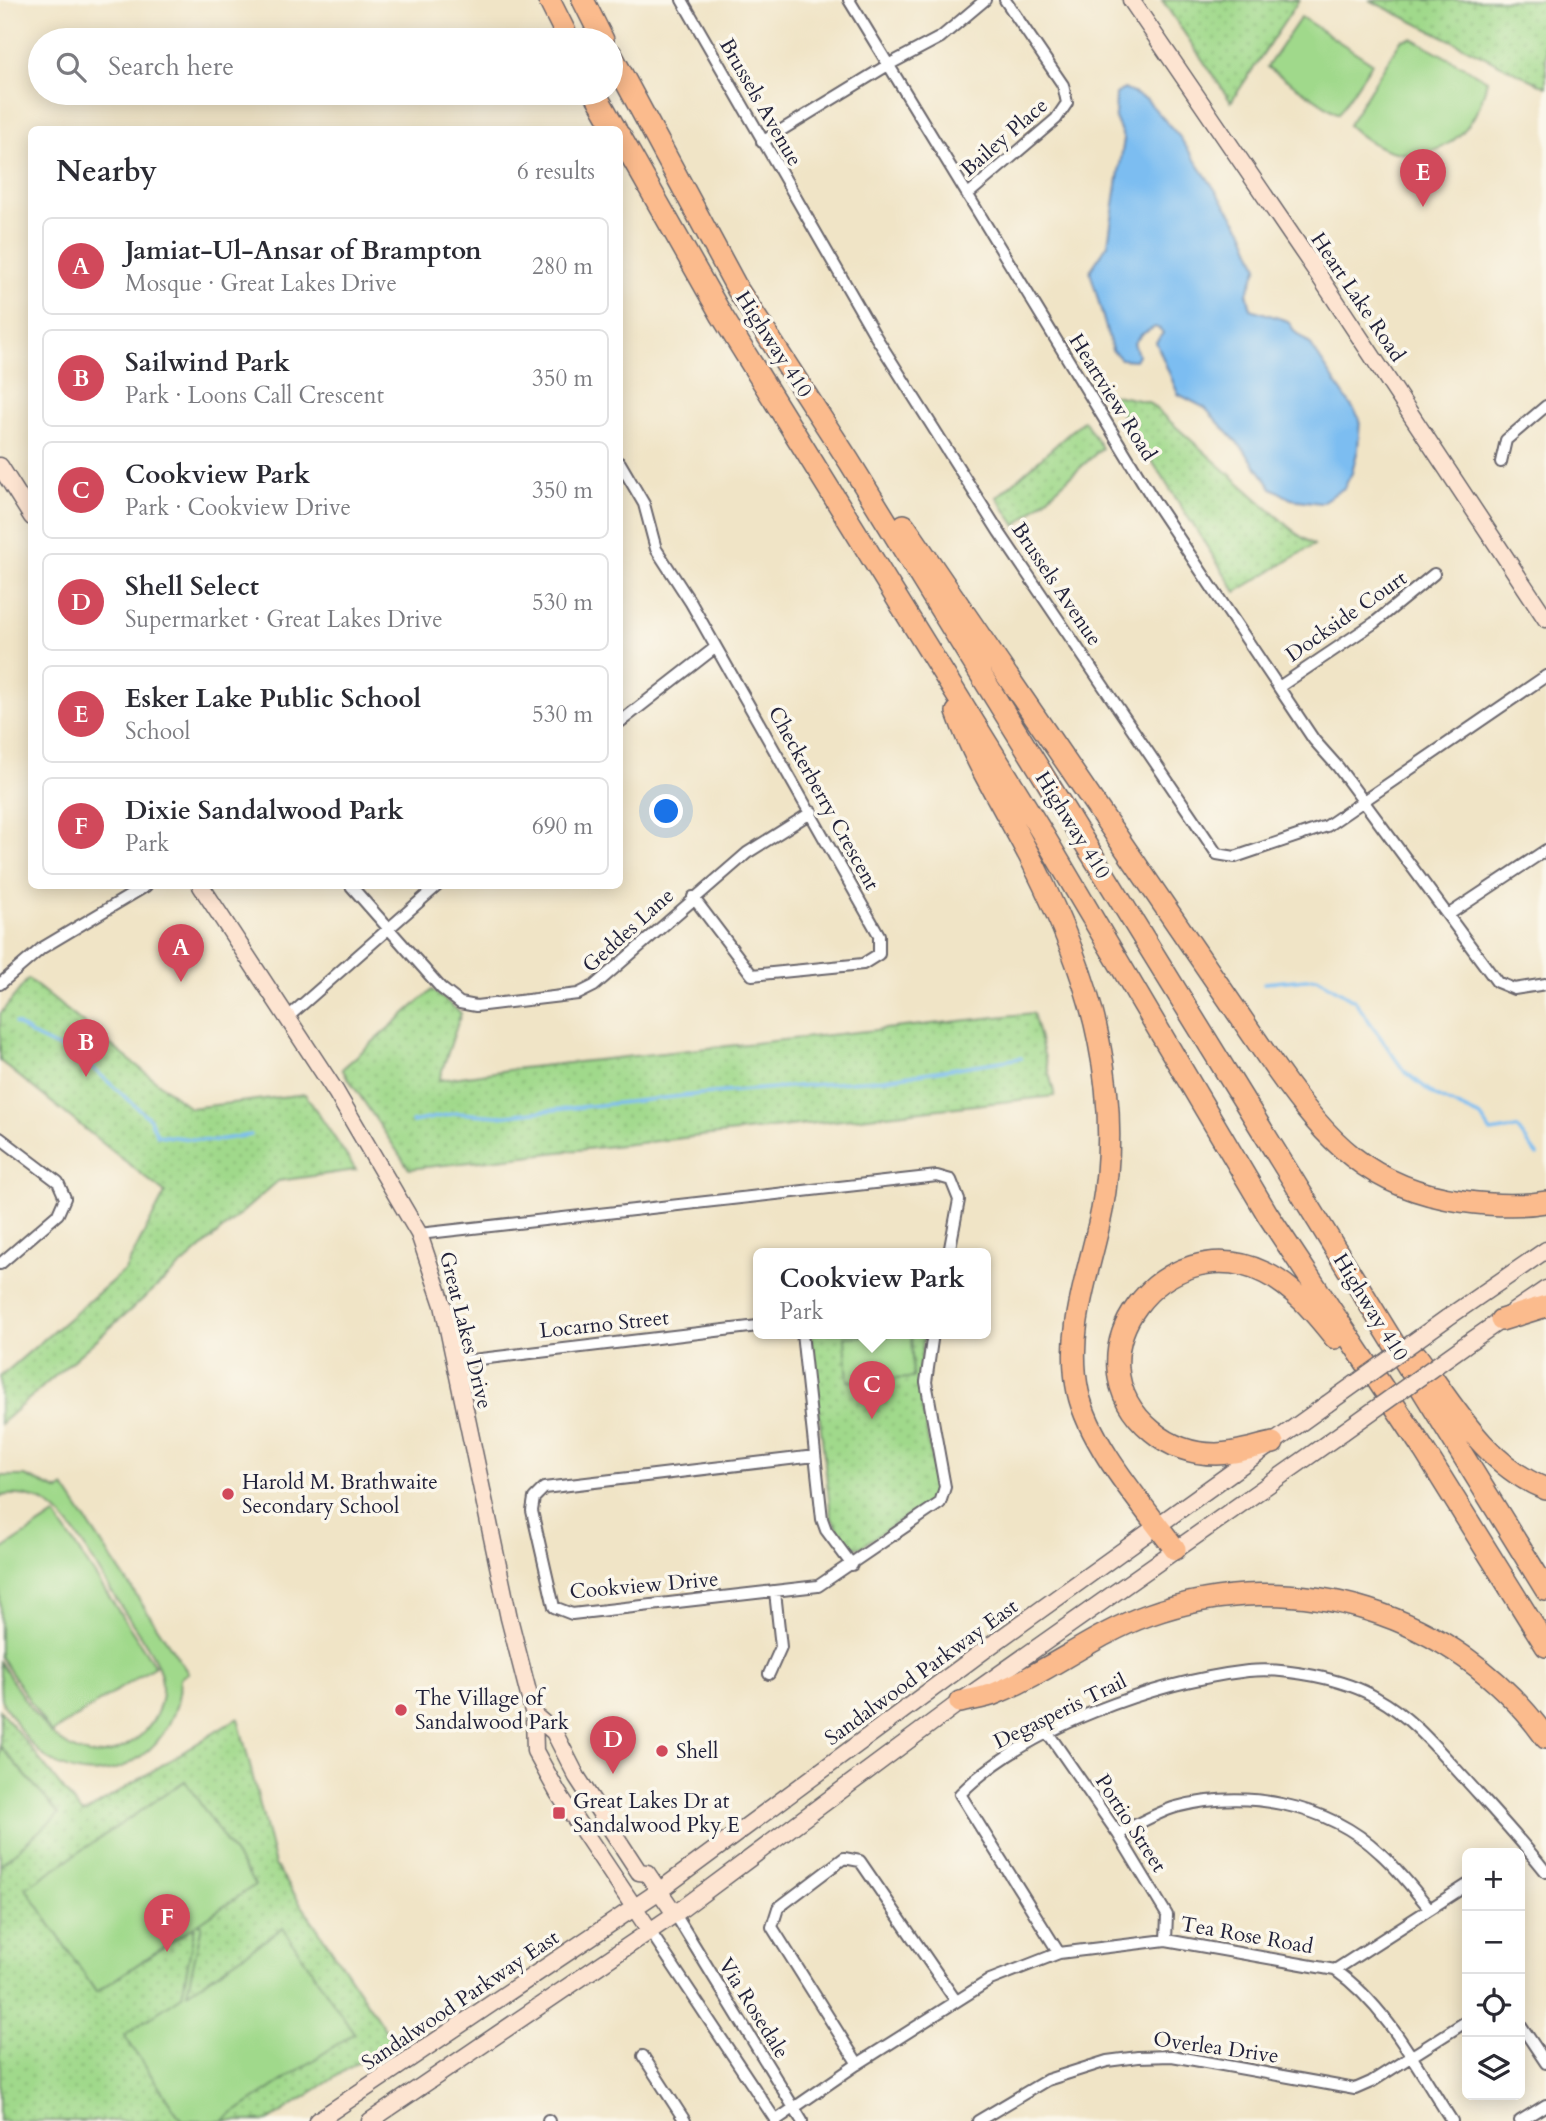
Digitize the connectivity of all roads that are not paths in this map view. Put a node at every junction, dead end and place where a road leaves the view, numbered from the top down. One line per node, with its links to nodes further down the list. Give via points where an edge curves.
1 (549, 0): 8 (highway)
2 (583, 0): 9 (highway)
3 (682, 0): 15 (street, Brussels Avenue)
4 (849, 0): 10 (street, Heartview Road)
5 (985, 0): 10 (street, via 941,37)
6 (1004, 0): 16 (street, Bailey Place, via 1063,85 1067,103 1056,118)
7 (1131, 0): 24 (main road, Heart Lake Road)
8 (563, 28)
9 (597, 28)
10 (888, 65): 15 (street); 16 (street, Heartview Road)
11 (623, 76): 18 (highway, Highway 410, via 738,290)
12 (602, 105): 13 (highway)
13 (614, 126)
14 (623, 141): 26 (highway, Highway 410, via 722,316)
15 (762, 142): 30 (street, Brussels Avenue, via 876,337 999,532 1212,849 1235,857 1313,833)
16 (967, 195): 28 (street, Heartview Road, via 1156,504)
17 (1546, 406): 19 (street, via 1506,440)
18 (849, 461): 44 (highway, via 888,502 1276,1069 1328,1136 1367,1170 1425,1195 1488,1204); 51 (highway, Highway 410)
19 (1502, 462)
20 (0, 466): 22 (main road)
21 (623, 468): 25 (street, Checkerberry Crescent, via 644,504 656,549)
22 (28, 511)
23 (1434, 573): 28 (street, Dockside Court, via 1374,624)
24 (1546, 619)
25 (716, 647): 29 (street); 31 (street, Checkerberry Crescent)
26 (942, 671): 58 (highway, Highway 410, via 1268,1215); 61 (highway, via 970,748 1033,864 1069,943 1099,1042 1109,1155 1102,1209 1076,1319 1074,1355 1079,1394 1091,1426)
27 (1546, 677): 30 (street, Brussels Avenue)
28 (1279, 687): 30 (street, Heartview Road)
29 (623, 720)
30 (1363, 802): 38 (street, Heartview Road)
31 (812, 812): 37 (street, Geddes Lane, via 747,853); 37 (street, Checkerberry Crescent, via 879,935 878,954 872,960 752,975)
32 (1546, 850): 38 (street)
33 (141, 889): 40 (street, via 42,948)
34 (203, 889): 42 (main road, Great Lakes Drive)
35 (354, 889): 39 (street, Geddes Lane)
36 (434, 889): 39 (street)
37 (694, 897): 39 (street, Geddes Lane, via 588,991 476,1006 449,996)
38 (1448, 915): 41 (street, Heartview Road, via 1497,982 1514,989)
39 (391, 928): 42 (street)
40 (0, 984)
41 (1546, 984)
42 (287, 1018): 45 (main road, Great Lakes Drive)
43 (0, 1138): 48 (street, via 58,1182 65,1198 58,1214)
44 (1546, 1202)
45 (419, 1234): 46 (street, via 937,1176 951,1180 959,1200); 56 (main road, Great Lakes Drive, via 438,1285)
46 (950, 1248)
47 (1546, 1250): 57 (main road, Sandalwood Parkway East, bridge)
48 (0, 1264)
49 (1546, 1289): 52 (main road)
50 (1546, 1306): 52 (highway)
51 (1380, 1320): 60 (highway, via 1402,1335 1478,1440 1526,1481); 64 (highway, Highway 410)
52 (1501, 1320): 62 (main road, bridge)
53 (753, 1327): 56 (street, Locarno Street)
54 (803, 1339): 59 (street)
55 (932, 1339): 63 (street, Cookview Drive, via 926,1382 944,1496)
56 (455, 1362): 69 (main road, Great Lakes Drive, via 509,1619)
57 (1273, 1443): 58 (highway, via 1229,1454 1194,1453 1160,1437 1138,1418 1119,1371 1120,1343 1132,1312 1152,1287 1181,1270 1210,1263 1236,1264 1275,1279 1316,1314 1401,1432); 61 (main road, Sandalwood Parkway East)
58 (1424, 1450): 66 (highway, Highway 410)
59 (815, 1456): 63 (street, via 822,1519); 65 (street, Cookview Drive, via 551,1485 538,1492 531,1504 551,1601 565,1614)
60 (1546, 1489)
61 (1158, 1527): 62 (highway); 77 (main road, Sandalwood Parkway East)
62 (1174, 1549): 68 (main road)
63 (852, 1565): 65 (street, Cookview Drive, via 818,1586)
64 (1546, 1590)
65 (775, 1592): 67 (street, via 781,1647)
66 (1546, 1646)
67 (769, 1674)
68 (960, 1702): 71 (highway, via 995,1694 1147,1615 1203,1600 1281,1594 1350,1605 1425,1632 1494,1678); 80 (main road)
69 (534, 1714): 77 (main road, Great Lakes Drive, via 554,1732 606,1823 639,1872 647,1873); 78 (main road, Great Lakes Drive, via 535,1751)
70 (1048, 1733): 72 (street, Portio Street); 73 (street, Degasperis Trail, via 1140,1693 1250,1671 1318,1676 1375,1696 1412,1721); 83 (street, Degasperis Trail, via 986,1770 960,1794)
71 (1546, 1738)
72 (1118, 1834): 79 (street, via 1173,1808 1214,1799 1259,1800 1308,1810 1349,1829 1379,1852); 82 (street, Portio Street, via 1167,1915)
73 (1520, 1848)
74 (1525, 1853): 75 (street, Degasperis Trail)
75 (1546, 1872)
76 (1462, 1888): 79 (street)
77 (659, 1891): 78 (main road, Sandalwood Parkway East); 80 (main road, Great Lakes Drive)
78 (634, 1908): 81 (main road, Great Lakes Drive); 94 (main road, Sandalwood Parkway East)
79 (1430, 1909): 84 (street)
80 (675, 1914): 81 (main road); 93 (street, Via Rosedale)
81 (650, 1931): 95 (main road); 97 (street, Via Rosedale)
82 (1166, 1940): 83 (street, Tea Rose Road); 84 (street, Tea Rose Road)
83 (1059, 1953): 85 (street, Tea Rose Road, via 1019,1967)
84 (1335, 1970): 89 (street, Tea Rose Road, via 1358,1986)
85 (956, 2001): 91 (street, Tea Rose Road); 91 (street, via 862,1864 844,1858 778,1908 772,1922)
86 (1462, 2024): 89 (street, Overlea Drive)
87 (1525, 2032): 90 (street)
88 (643, 2056): 96 (street)
89 (1411, 2058): 99 (street, Overlea Drive, via 1355,2089 1172,2056 1107,2061 1047,2080); 100 (street, Tea Rose Road)
90 (1546, 2063)
91 (858, 2064): 93 (street, Tea Rose Road)
92 (1546, 2105): 101 (street)
93 (795, 2109): 97 (street, Tea Rose Road); 98 (street, Via Rosedale)
94 (317, 2121)
95 (370, 2121)
96 (685, 2121)
97 (776, 2121)
98 (802, 2121)
99 (978, 2121)
100 (1452, 2121)
101 (1520, 2121)

